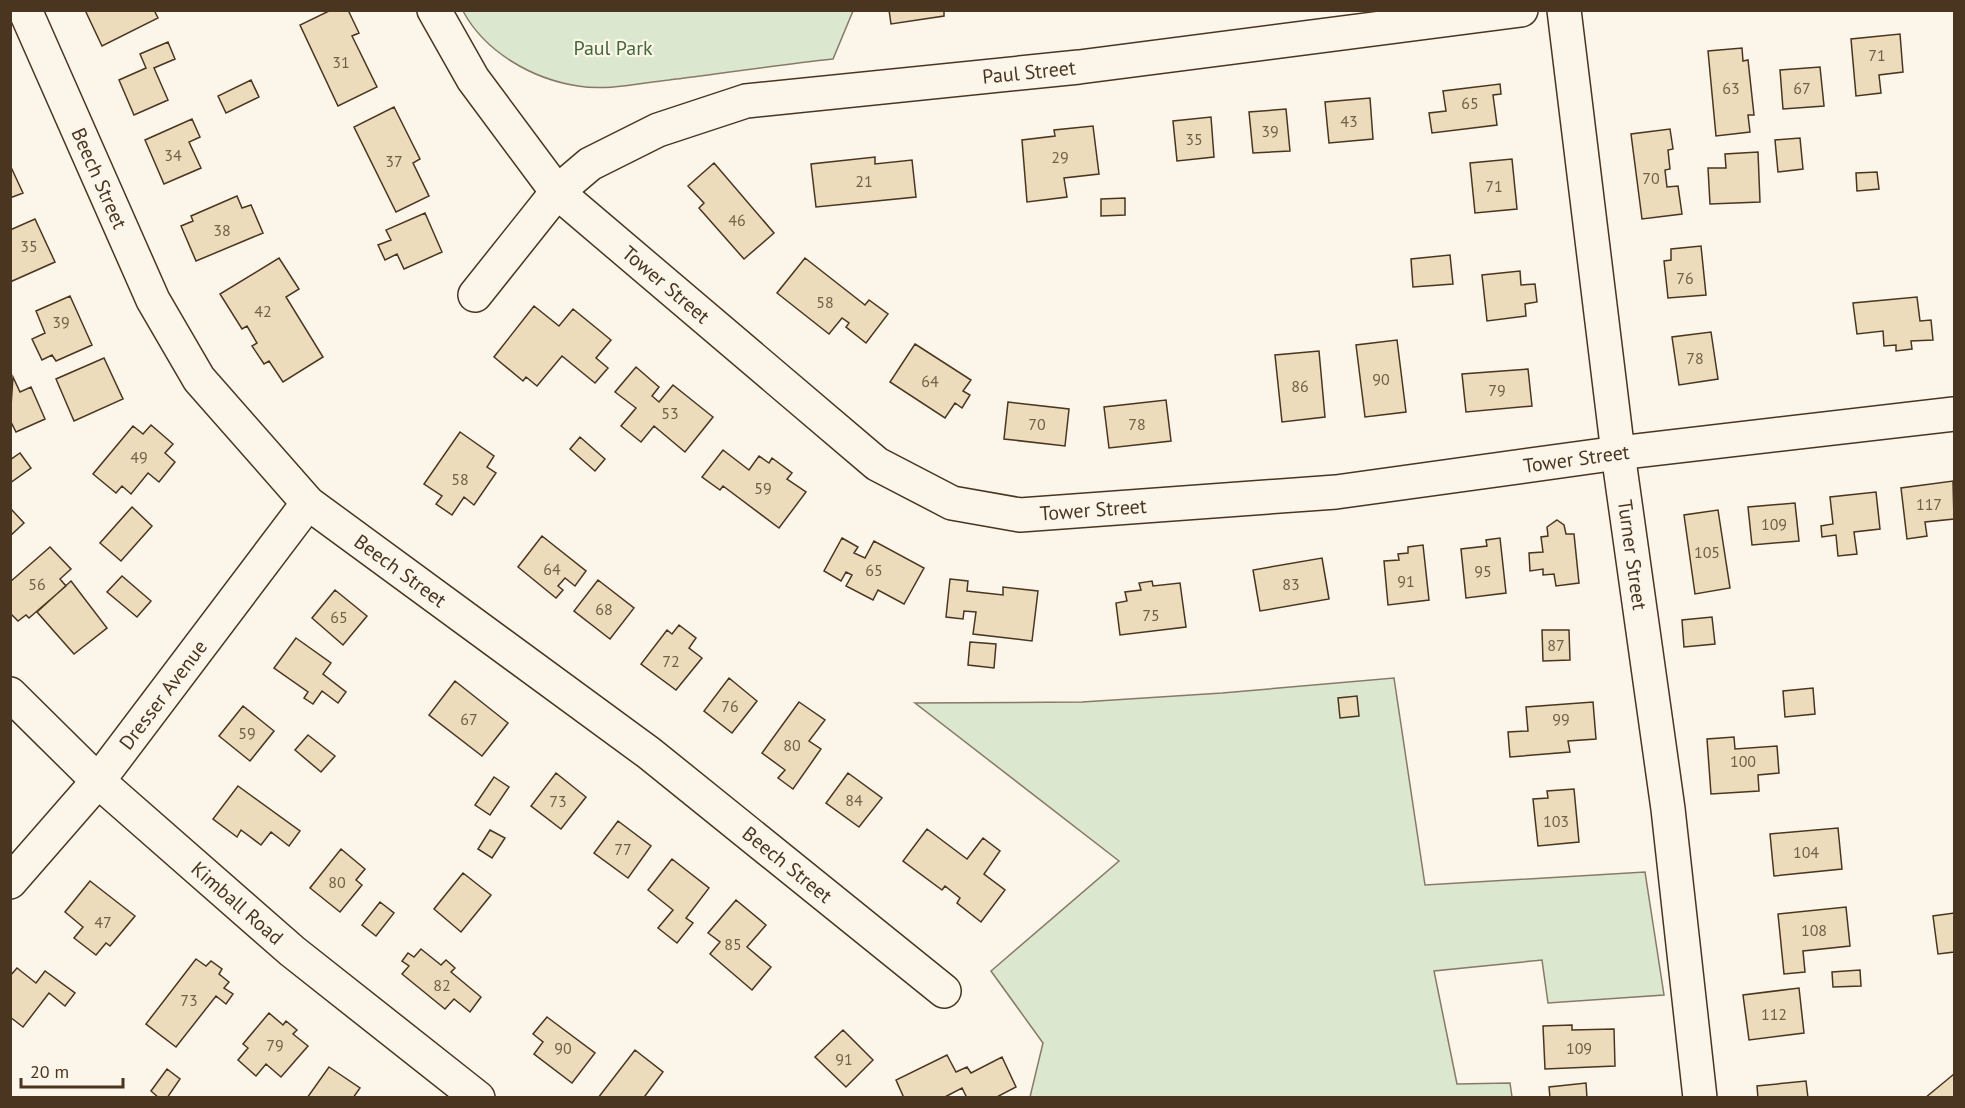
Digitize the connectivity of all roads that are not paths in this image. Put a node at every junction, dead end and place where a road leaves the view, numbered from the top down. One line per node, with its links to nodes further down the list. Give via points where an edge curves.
1 (25, 10): 9 (street, Beech Street, via 153,300 199,379)
2 (434, 10): 5 (street, Tower Street, via 473,79)
3 (1521, 10): 5 (street, Paul Street, via 1079,67 746,101 658,130 590,164)
4 (1564, 10): 8 (street, Turner Street)
5 (557, 192): 6 (street); 8 (street, Tower Street, via 877,464 952,504 1020,515 1324,493)
6 (475, 295)
7 (1954, 414): 8 (street, Tower Street)
8 (1618, 453): 15 (street, Turner Street, via 1668,809)
9 (308, 504): 11 (street, Dresser Avenue); 13 (street, Beech Street, via 649,753)
10 (10, 693): 11 (street, Kimball Road)
11 (98, 781): 12 (street, Dresser Avenue); 14 (street, Kimball Road, via 292,951)
12 (10, 882)
13 (944, 991)
14 (478, 1098)
15 (1700, 1098)

